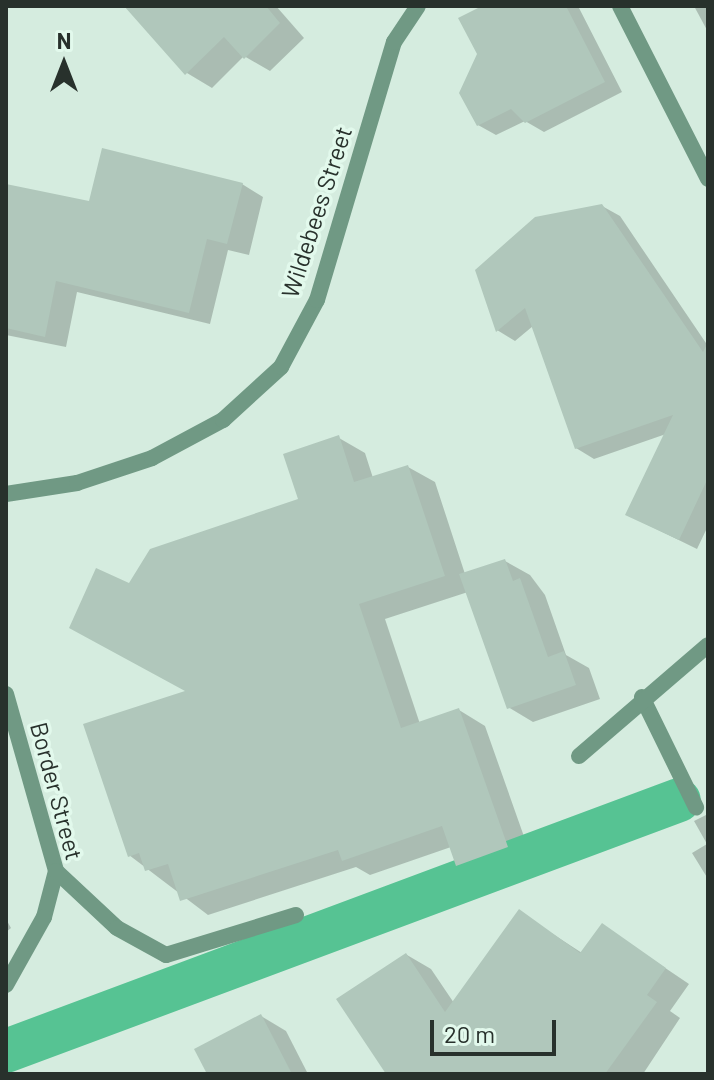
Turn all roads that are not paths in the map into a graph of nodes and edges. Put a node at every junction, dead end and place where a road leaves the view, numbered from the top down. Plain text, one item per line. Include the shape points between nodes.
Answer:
1 (418, 6) edge
2 (620, 6) edge
3 (708, 179) edge
4 (6, 494) edge
5 (708, 645) edge
6 (6, 694) edge
7 (642, 697) junction
8 (579, 756) dead end
9 (696, 807) dead end
10 (56, 871) junction
11 (296, 915) dead end
12 (6, 985) edge

1 - 4 street, Wildebees Street via 394,42 317,300 281,367 223,420 152,458 77,483
2 - 3 street
5 - 7 street
6 - 10 street, Border Street
7 - 8 street
7 - 9 street
10 - 11 street via 117,928 166,955
10 - 12 street, Border Street via 44,917

